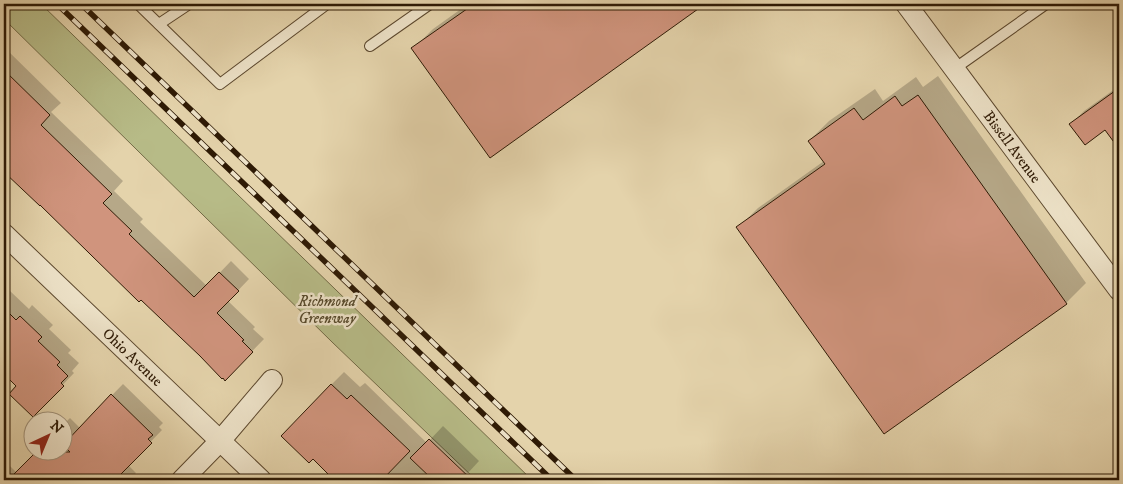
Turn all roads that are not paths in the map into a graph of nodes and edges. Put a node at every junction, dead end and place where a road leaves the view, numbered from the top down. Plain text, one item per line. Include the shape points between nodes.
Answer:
1 (138, 4) edge
2 (189, 4) edge
3 (327, 4) edge
4 (430, 4) edge
5 (906, 4) edge
6 (1046, 4) edge
7 (159, 24) junction
8 (370, 46) dead end
9 (954, 69) junction
10 (4, 234) edge
11 (1119, 290) edge
12 (272, 380) dead end
13 (220, 441) junction
14 (182, 480) edge
15 (261, 480) edge

1 - 7 lane
2 - 7 lane
3 - 7 lane via 220,84
4 - 8 lane
5 - 9 street, Bissell Avenue
6 - 9 lane
9 - 11 street, Bissell Avenue
10 - 13 street, Ohio Avenue
12 - 13 street
13 - 14 street
13 - 15 street, Ohio Avenue

